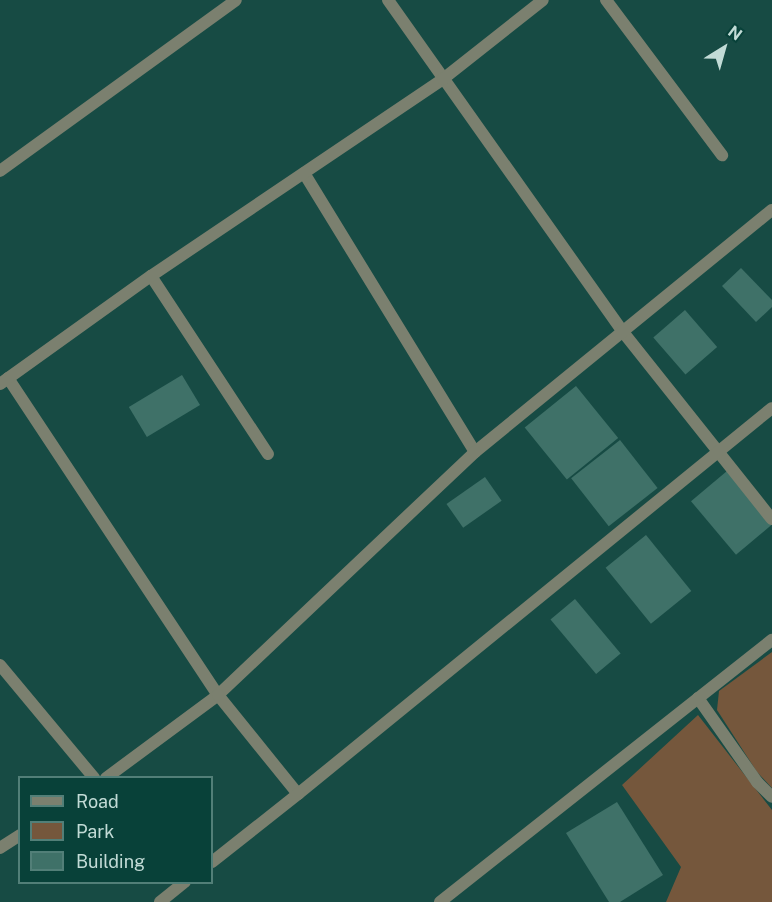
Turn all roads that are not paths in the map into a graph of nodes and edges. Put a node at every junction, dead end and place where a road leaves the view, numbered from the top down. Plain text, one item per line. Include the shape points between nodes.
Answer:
1 (236, 0) edge
2 (388, 0) edge
3 (543, 0) edge
4 (606, 0) edge
5 (443, 79) junction
6 (722, 155) dead end
7 (0, 171) edge
8 (304, 173) junction
9 (772, 210) edge
10 (151, 276) junction
11 (623, 332) junction
12 (4, 381) edge
13 (772, 408) edge
14 (719, 451) junction
15 (475, 452) junction
16 (268, 454) dead end
17 (772, 519) edge
18 (772, 640) edge
19 (0, 665) edge
20 (218, 695) junction
21 (699, 698) junction
22 (93, 776) edge
23 (107, 776) edge
24 (297, 794) junction
25 (772, 797) edge
26 (18, 836) edge
27 (0, 848) edge
28 (213, 861) edge
29 (182, 884) edge
30 (160, 902) edge
31 (440, 902) edge

1 - 7 street
2 - 5 street
3 - 5 street
4 - 6 street
5 - 8 street
5 - 11 street
8 - 10 street
8 - 15 street
9 - 11 street
10 - 12 street
10 - 16 street
11 - 14 street
11 - 15 street
12 - 20 street
13 - 14 street
14 - 17 street
14 - 24 street
15 - 20 street
18 - 21 street
19 - 22 street
20 - 23 street
20 - 24 street
21 - 25 street via 757,782
21 - 31 street
24 - 28 street
26 - 27 street
29 - 30 street

